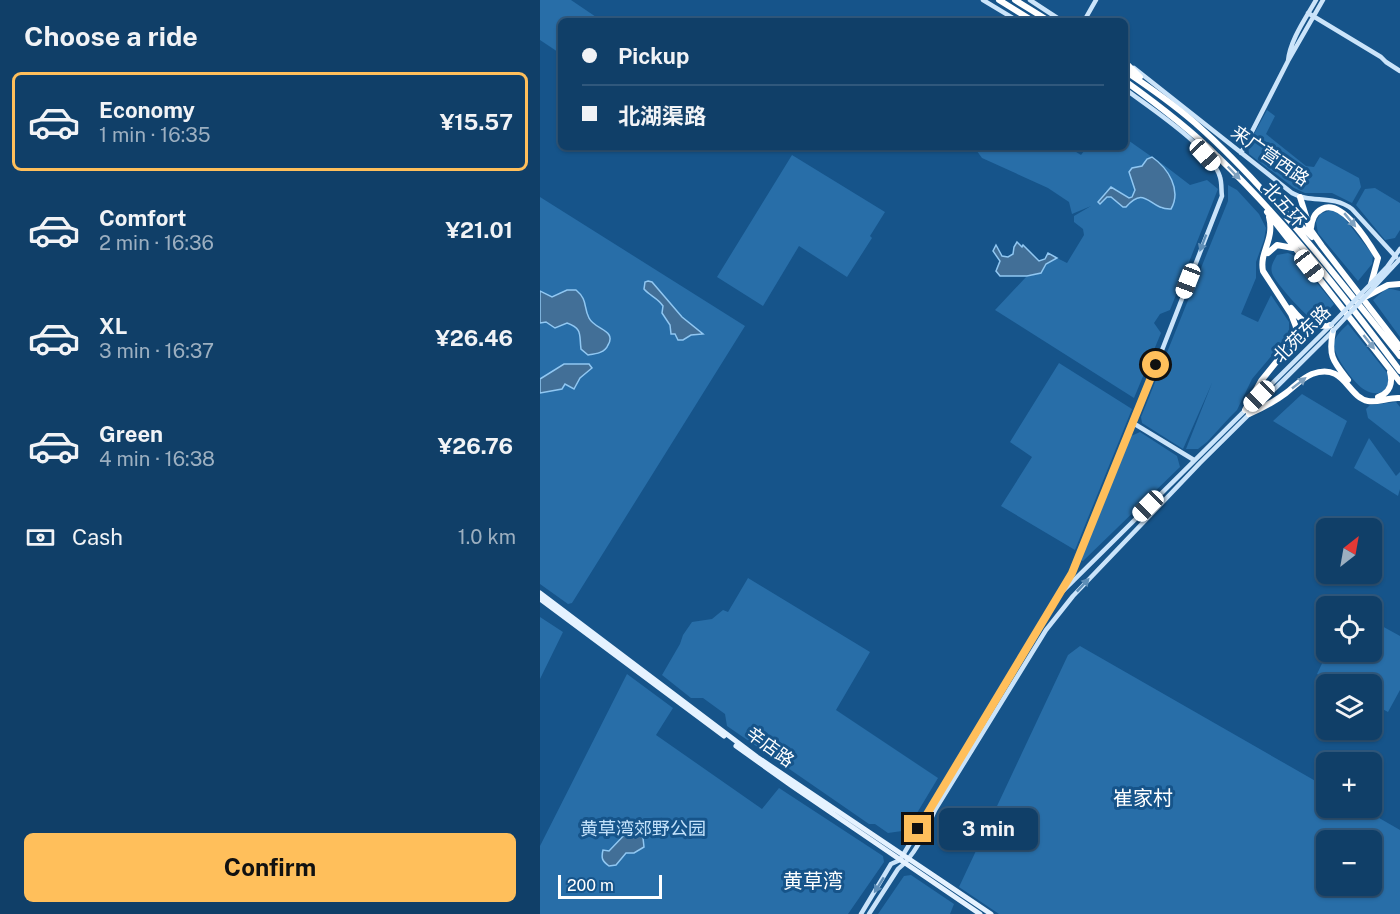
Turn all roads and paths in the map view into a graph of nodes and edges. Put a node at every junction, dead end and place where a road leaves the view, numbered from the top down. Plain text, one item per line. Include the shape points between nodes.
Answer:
1 (982, 0) edge
2 (999, 0) edge
3 (1015, 0) edge
4 (1030, 0) edge
5 (1096, 0) edge
6 (1316, 0) edge
7 (1323, 0) edge
8 (1311, 15) junction
9 (1013, 18) edge
10 (1028, 18) edge
11 (1044, 18) edge
12 (1057, 18) edge
13 (1086, 18) edge
14 (1128, 64) edge
15 (1128, 65) edge
16 (1400, 71) edge
17 (1128, 73) edge
18 (1128, 83) edge
19 (1151, 88) junction
20 (1128, 91) edge
21 (1240, 153) junction
22 (1254, 181) junction
23 (1300, 197) junction
24 (1261, 201) junction
25 (1268, 214) junction
26 (1310, 229) junction
27 (1322, 246) junction
28 (1296, 249) junction
29 (1400, 249) edge
30 (1400, 260) edge
31 (1371, 284) junction
32 (1400, 284) edge
33 (1365, 297) junction
34 (1332, 328) junction
35 (1399, 345) edge
36 (1400, 356) edge
37 (1389, 369) junction
38 (1400, 371) edge
39 (1400, 382) edge
40 (1400, 398) edge
41 (1247, 412) junction
42 (1133, 423) junction
43 (1194, 460) junction
44 (540, 593) edge
45 (1059, 595) junction
46 (540, 599) edge
47 (904, 859) junction
48 (861, 914) edge
49 (869, 914) edge
50 (980, 914) edge
51 (991, 914) edge

1 - 9 main road
2 - 10 highway
3 - 11 highway
4 - 12 main road
5 - 13 main road
6 - 8 main road
7 - 8 main road
8 - 16 main road
8 - 21 main road
14 - 21 main road, 来广营西路
15 - 19 highway
17 - 19 highway, 北五环
18 -> 24 highway, 北五环 via 1210,149
19 - 22 highway, 北五环 via 1193,121
20 -> 42 main road via 1174,126 1214,165 1221,178 1222,196
21 - 23 main road, 来广营西路
22 - 27 highway
22 - 36 highway, 北五环
23 - 26 highway
23 - 30 main road, 来广营西路 via 1344,203
24 - 25 highway
24 - 38 highway, 北五环
25 - 28 highway
25 - 41 highway via 1271,236 1263,271 1296,327 1294,340 1260,381
26 - 27 highway
26 -> 31 highway via 1314,216 1323,208 1337,207 1342,211 1378,258
27 - 35 highway
28 - 34 highway via 1277,245 1270,249 1264,264 1266,272 1307,325
28 -> 37 highway
29 - 31 main road, 北苑东路, bridge
30 - 33 main road, 北苑东路, bridge
31 - 34 main road, 北苑东路, bridge
32 - 33 highway via 1388,285
33 - 34 main road, 北苑东路, bridge
34 - 37 highway via 1332,360 1363,396 1384,395 1392,380
34 - 41 main road, 北苑东路
37 - 39 highway
41 -> 40 highway via 1267,406 1314,373 1341,377 1368,401
41 - 43 main road, 北苑东路
47 -> 41 main road, 北苑东路 via 927,829 1046,630 1073,596
42 - 43 main road
42 - 45 main road via 1072,573
43 - 45 main road, 北苑东路
44 - 47 main road, 辛店路 via 757,757
45 - 47 main road
46 - 47 main road, 辛店路 via 755,760
47 -> 48 main road via 891,864
47 - 49 main road
47 - 50 main road, 辛店路
47 - 51 main road, 辛店路

